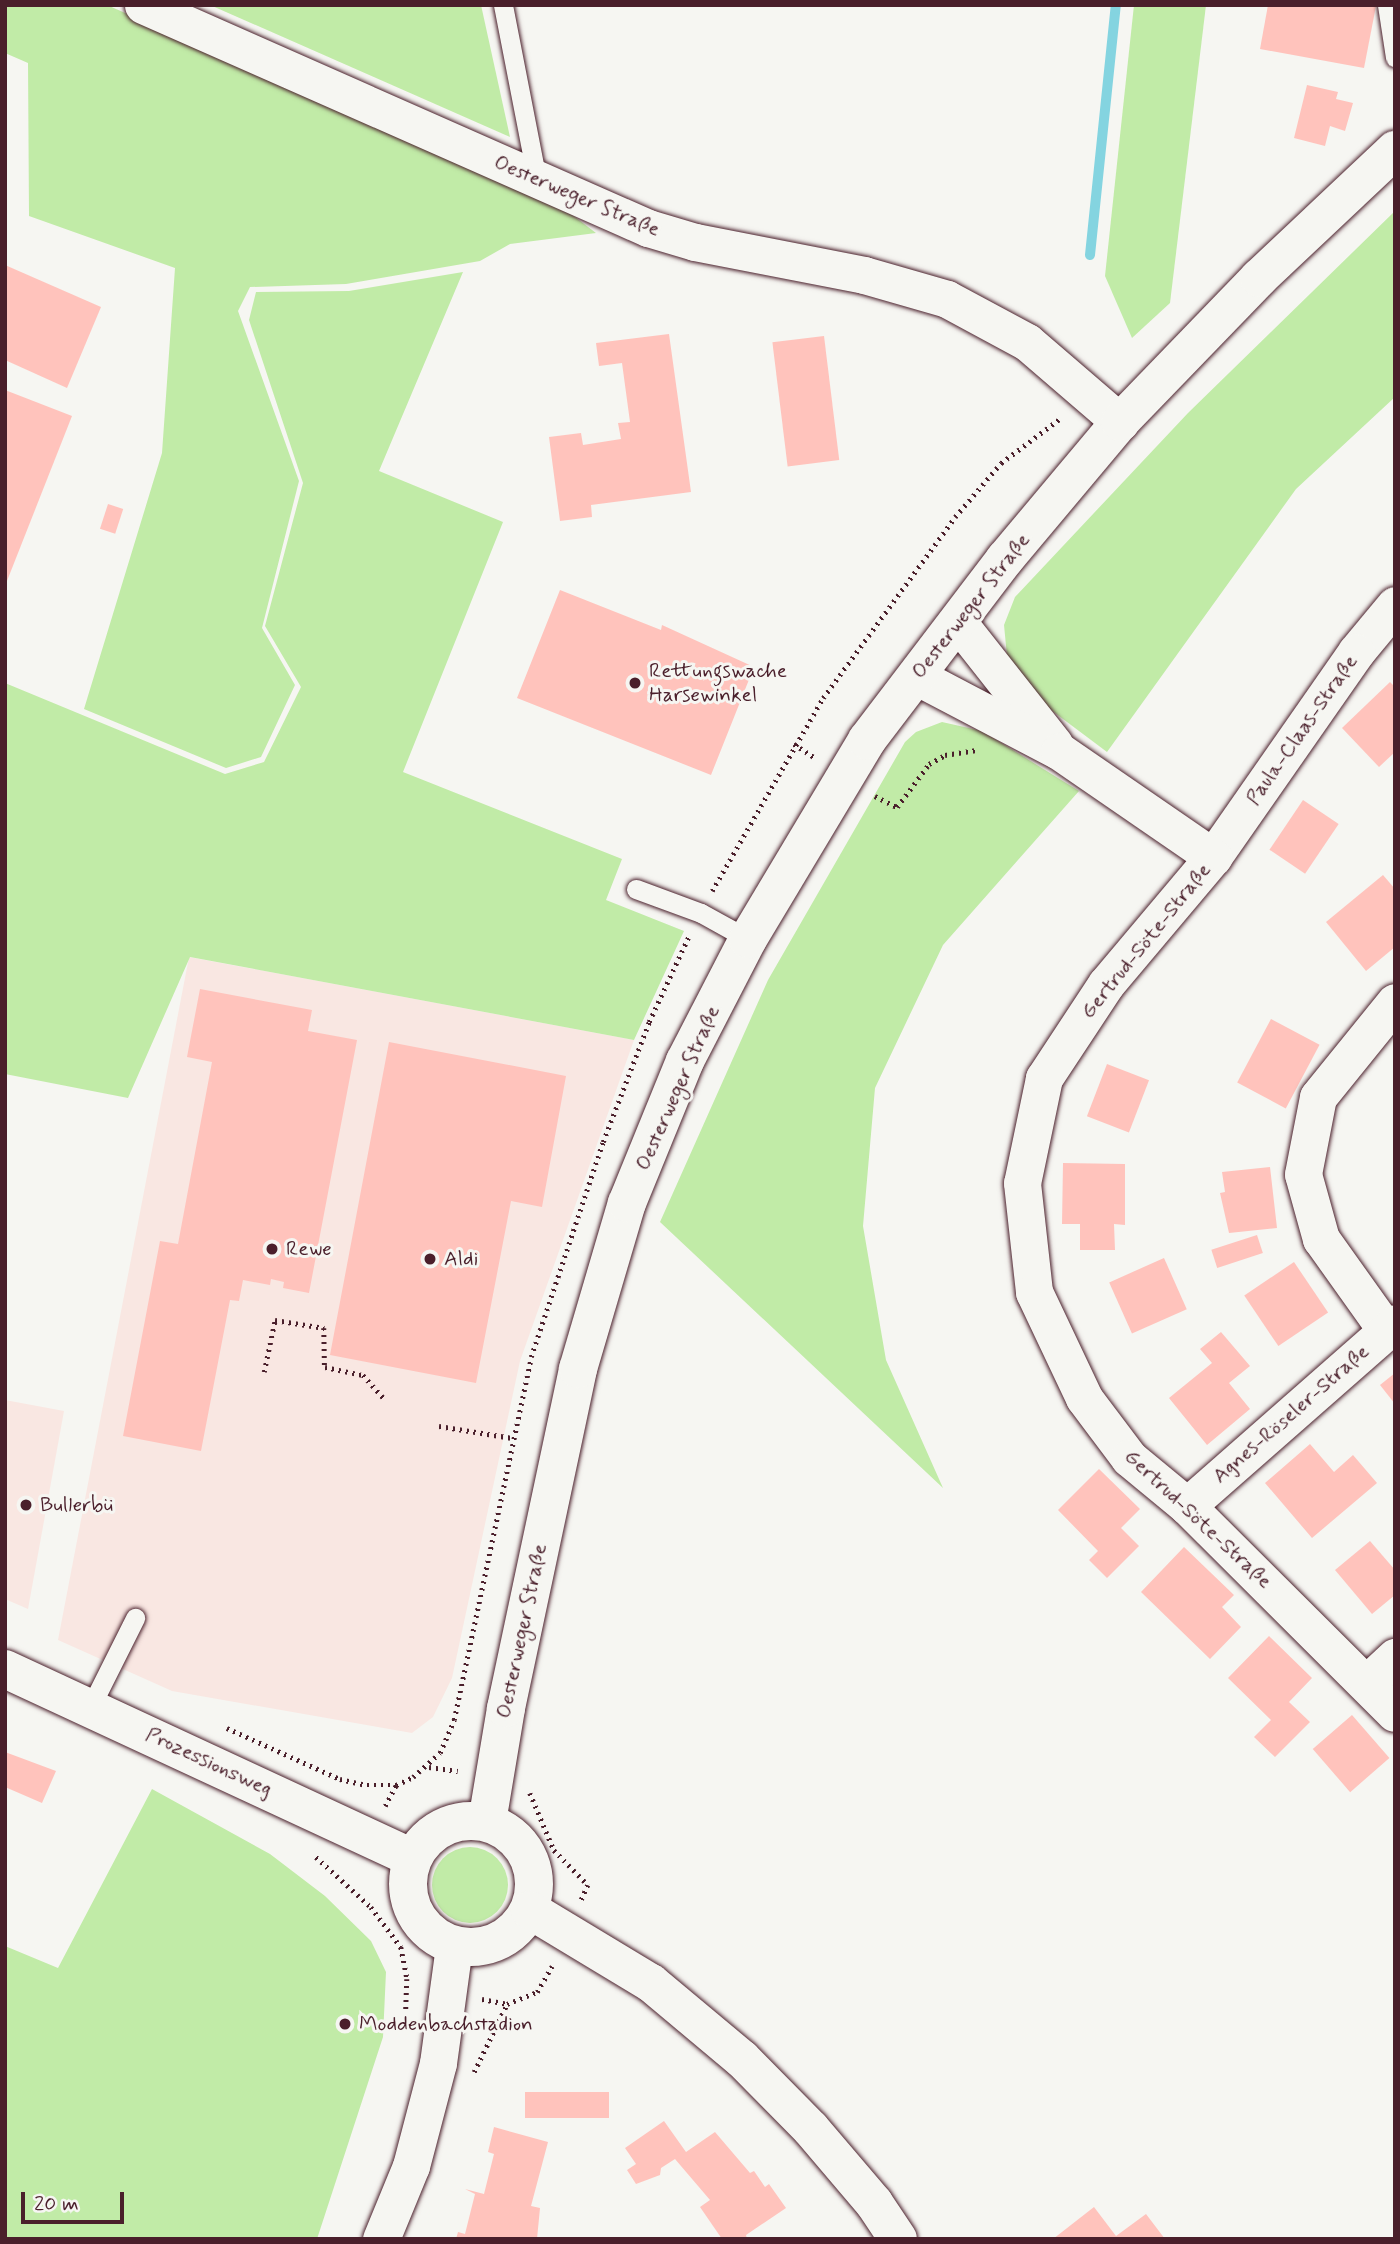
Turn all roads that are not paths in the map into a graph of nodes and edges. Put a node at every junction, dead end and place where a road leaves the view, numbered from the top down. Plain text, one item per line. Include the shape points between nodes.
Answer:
1 (142, 5) edge
2 (503, 5) edge
3 (1387, 5) edge
4 (1395, 57) edge
5 (1395, 150) edge
6 (537, 180) junction
7 (1120, 422) junction
8 (1395, 605) edge
9 (957, 621) junction
10 (916, 676) junction
11 (1059, 751) junction
12 (1213, 857) junction
13 (636, 889) dead end
14 (748, 939) junction
15 (1395, 1002) edge
16 (1390, 1327) edge
17 (1187, 1506) junction
18 (135, 1618) dead end
19 (1395, 1657) edge
20 (5, 1669) edge
21 (1368, 1682) junction
22 (90, 1708) junction
23 (1395, 1713) edge
24 (487, 1822) junction
25 (412, 1858) junction
26 (530, 1910) junction
27 (454, 1946) junction
28 (381, 2239) edge
29 (898, 2239) edge

1 - 6 street, Oesterweger Straße
2 - 6 lane
3 - 4 lane
5 - 7 street, Oesterweger Straße via 1259,278
6 - 7 street, Oesterweger Straße via 648,228 695,242 864,275 947,299 1027,342
7 - 9 street, Oesterweger Straße
8 - 12 street, Paula-Claas-Straße via 1356,652
9 - 10 street, Oesterweger Straße
9 - 11 street
10 - 11 street
10 - 14 street, Oesterweger Straße via 844,776
11 - 12 street
12 - 17 street, Gertrud-Söte-Straße via 1106,984 1044,1078 1022,1183 1034,1292 1084,1398 1129,1458
13 - 14 lane via 701,913
14 - 24 street, Oesterweger Straße via 685,1061 627,1203 578,1369 506,1708
15 - 16 street via 1318,1097 1303,1174 1321,1239
16 - 17 street, Agnes-Röseler-Straße
17 - 21 street, Gertrud-Söte-Straße
18 - 22 lane
19 - 21 street
20 - 22 street, Prozessionsweg
21 - 23 street, Gertrud-Söte-Straße
22 - 25 street, Prozessionsweg
24 - 25 street via 448,1826 430,1834
24 - 26 street via 511,1834 528,1856 535,1883
25 - 27 street via 408,1894 423,1927
26 - 27 street via 511,1934 484,1947
26 - 29 street via 651,1983 742,2059 811,2129 874,2203
27 - 28 street via 438,2063 411,2166

